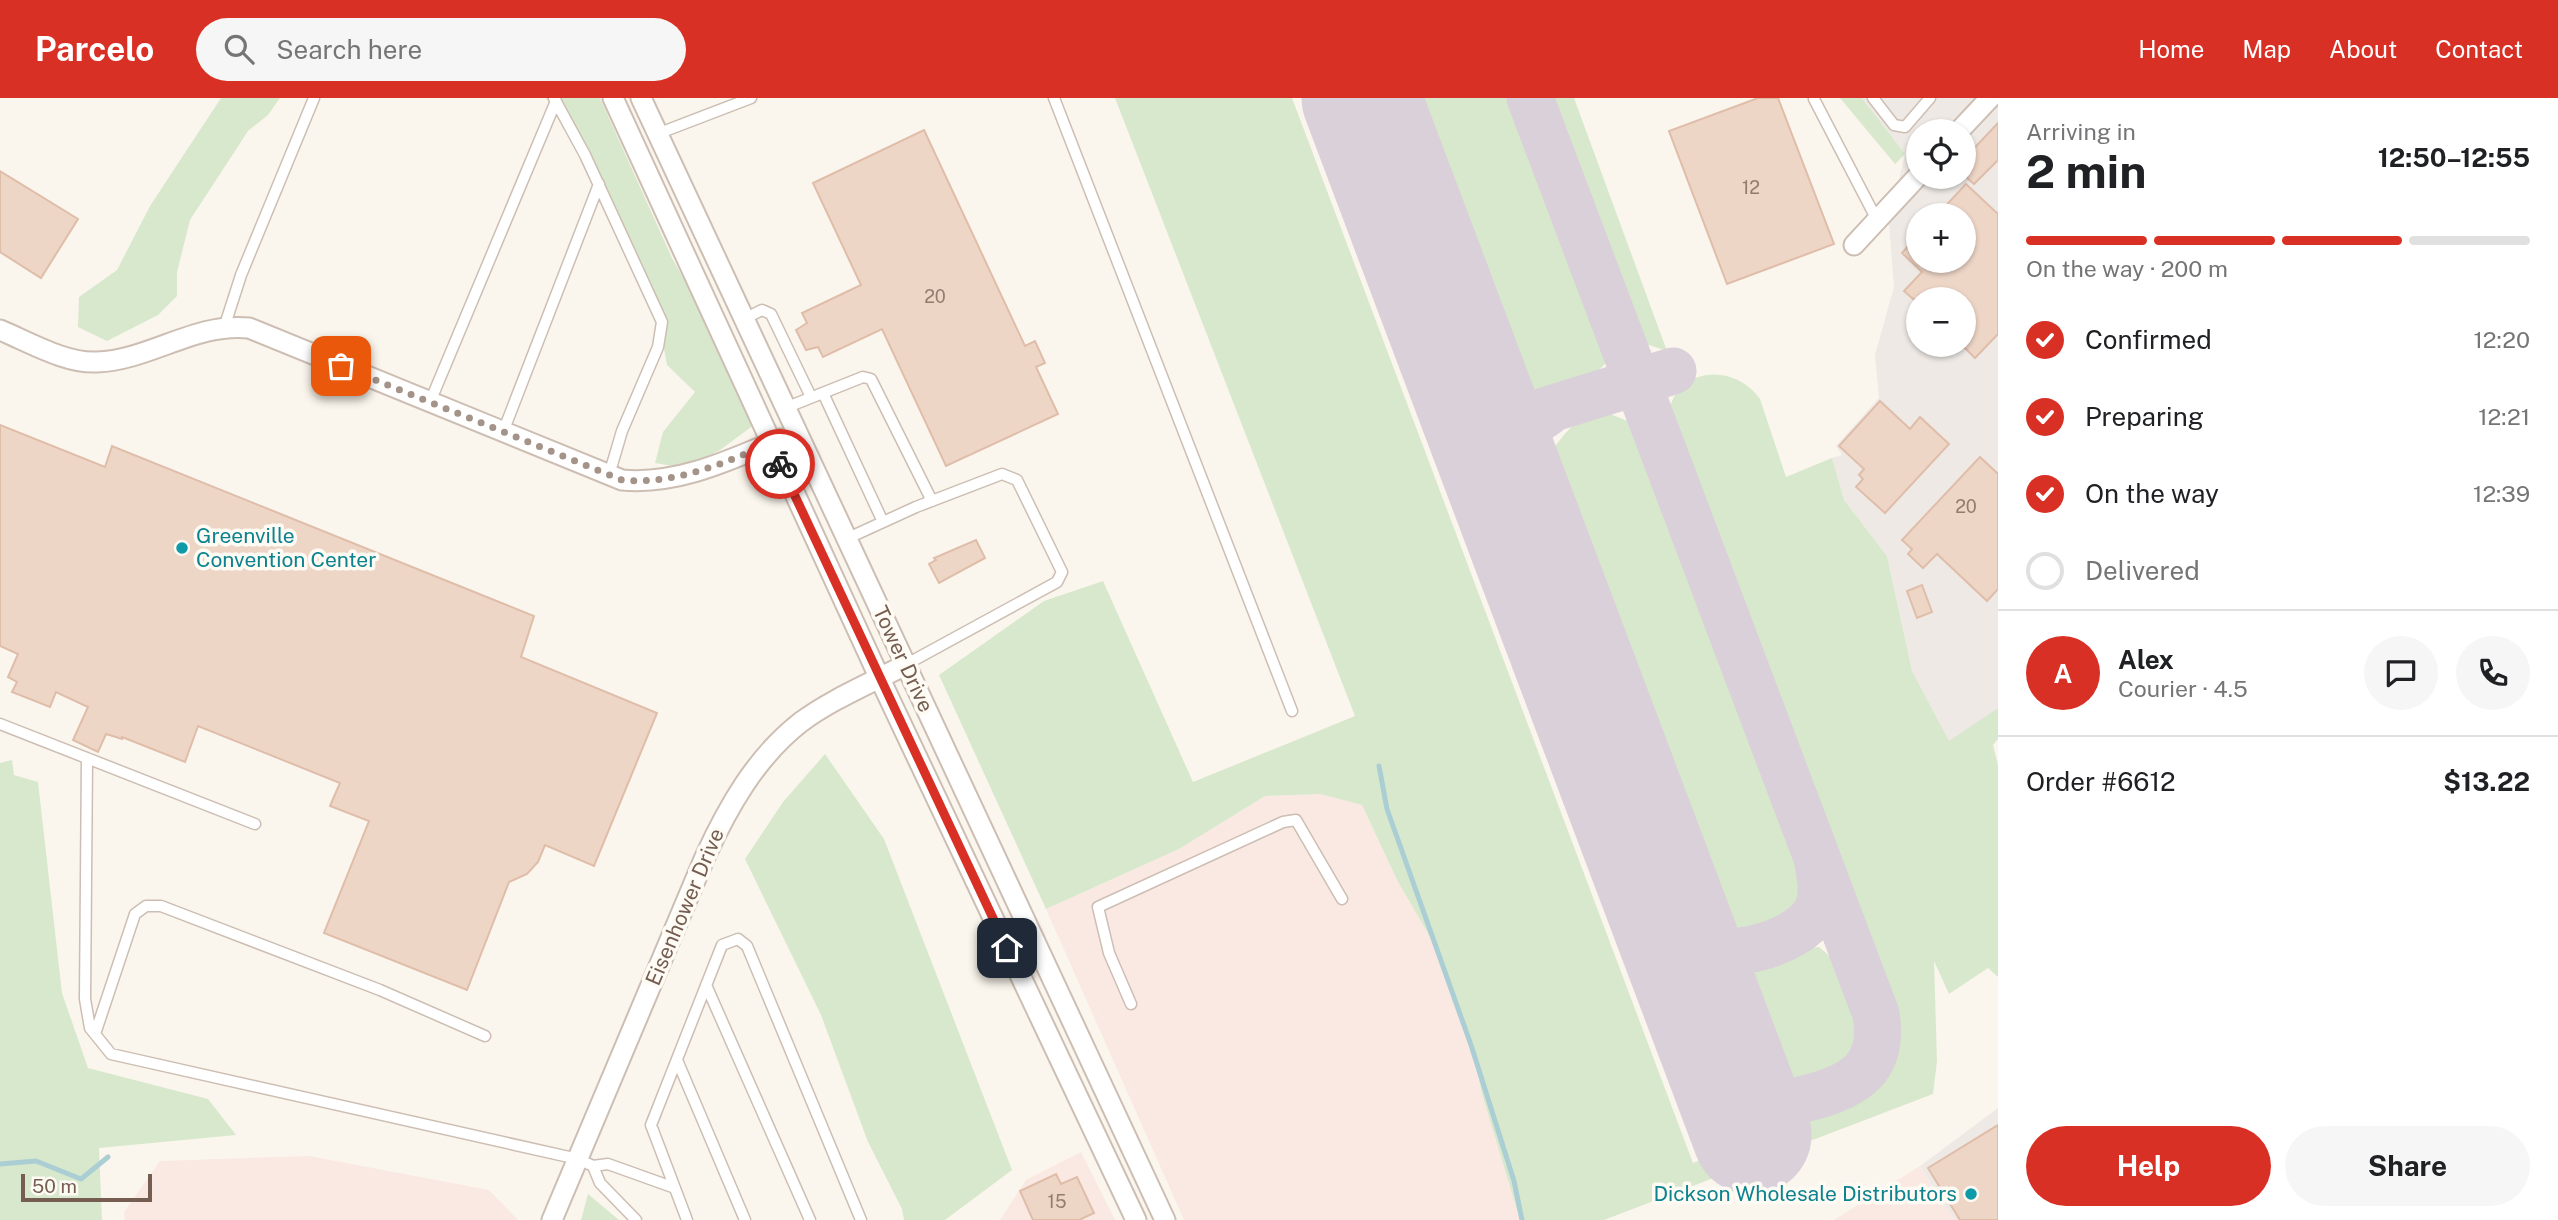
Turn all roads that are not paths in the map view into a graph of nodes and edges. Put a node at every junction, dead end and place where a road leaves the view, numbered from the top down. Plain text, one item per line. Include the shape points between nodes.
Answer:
1 (314, 98) edge
2 (613, 98) edge
3 (641, 98) edge
4 (751, 98) edge
5 (1054, 98) edge
6 (1873, 98) edge
7 (1930, 98) edge
8 (1990, 98) edge
9 (1814, 99) edge
10 (555, 100) edge
11 (1970, 119) edge
12 (657, 134) junction
13 (599, 184) junction
14 (1906, 189) edge
15 (1877, 220) junction
16 (1854, 245) dead end
17 (744, 319) junction
18 (225, 328) junction
19 (0, 330) edge
20 (823, 393) junction
21 (811, 397) junction
22 (430, 402) junction
23 (785, 408) junction
24 (503, 432) junction
25 (796, 432) junction
26 (770, 443) junction
27 (609, 475) junction
28 (932, 501) junction
29 (883, 522) junction
30 (846, 539) junction
31 (905, 665) junction
32 (880, 678) junction
33 (1292, 711) dead end
34 (0, 724) edge
35 (86, 758) junction
36 (255, 824) dead end
37 (1342, 899) dead end
38 (706, 985) junction
39 (1131, 1004) dead end
40 (95, 1034) junction
41 (485, 1036) dead end
42 (677, 1060) junction
43 (585, 1163) junction
44 (675, 1188) junction
45 (552, 1220) edge
46 (636, 1220) edge
47 (687, 1220) edge
48 (745, 1220) edge
49 (810, 1220) edge
50 (861, 1220) edge
51 (1136, 1220) edge
52 (1165, 1220) edge

1 - 18 lane
2 - 26 street, Tower Drive
3 - 12 street, Tower Drive
4 - 12 lane
5 - 33 lane
6 - 7 lane via 1894,125 1905,127
8 - 11 street
9 - 15 lane
10 - 13 lane
10 - 22 lane
12 - 17 street, Tower Drive
13 - 24 lane
13 - 27 lane via 662,322 658,347 622,431
14 - 15 street
15 - 16 street
17 - 21 lane via 762,310 771,314
17 - 23 street, Tower Drive
18 - 19 street via 95,363
18 - 22 street via 249,328
20 - 21 lane
20 - 28 lane via 863,377 871,379
20 - 29 lane
21 - 23 lane
22 - 24 street
23 - 25 street, Tower Drive
24 - 27 street
25 - 26 street
25 - 30 street, Tower Drive
26 - 27 street via 676,478 647,482
26 - 32 street, Tower Drive
28 - 29 lane
28 - 31 lane via 1003,474 1017,480 1062,572 1056,582
29 - 30 lane
30 - 31 street, Tower Drive
31 - 32 street, Eisenhower Drive
31 - 52 street, Tower Drive
32 - 43 street, Eisenhower Drive via 802,722 742,786 724,815
32 - 51 street, Tower Drive
34 - 35 lane
35 - 36 lane
35 - 40 lane via 85,999
37 - 39 lane via 1296,820 1283,821 1098,907 1109,953
38 - 42 lane
38 - 49 lane
38 - 50 lane via 722,945 738,939 747,946
40 - 41 lane via 135,914 146,906 162,906
40 - 43 lane via 111,1054
42 - 44 lane via 651,1125
42 - 48 lane
43 - 44 lane via 608,1164
43 - 45 street, Eisenhower Drive
43 - 46 lane
44 - 47 lane

